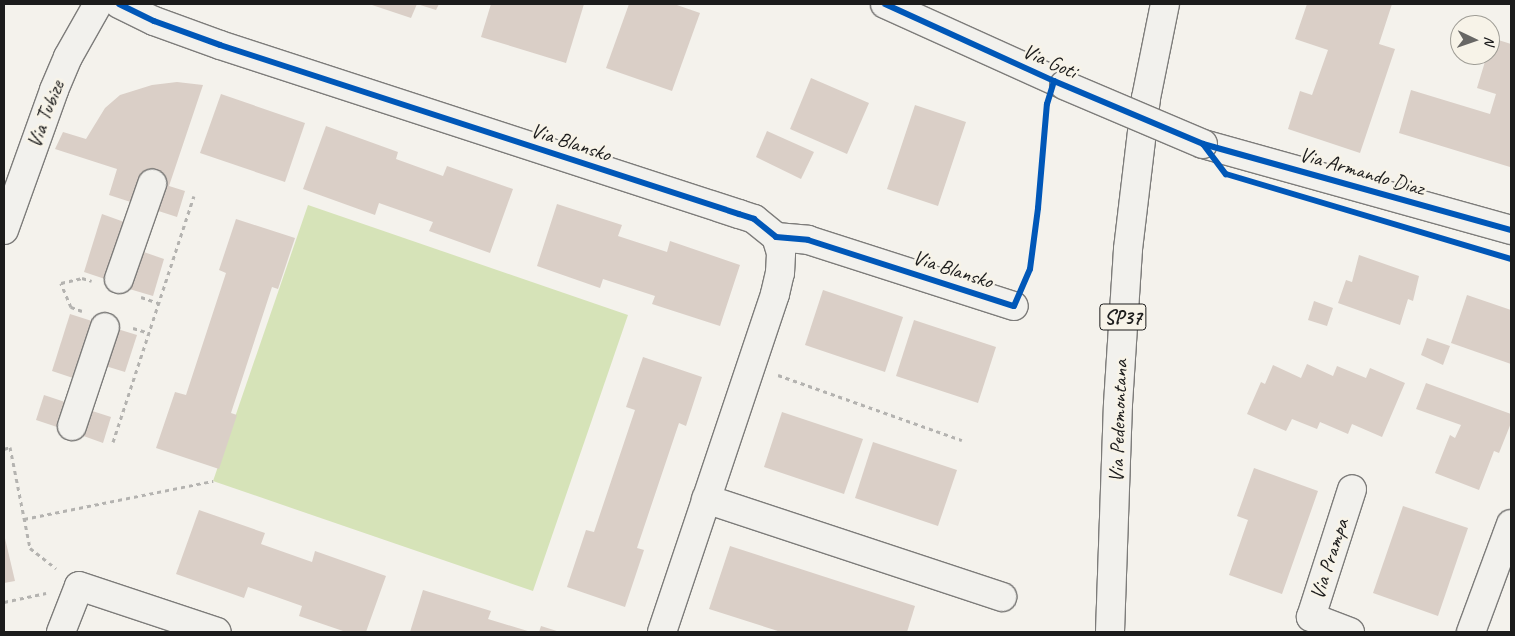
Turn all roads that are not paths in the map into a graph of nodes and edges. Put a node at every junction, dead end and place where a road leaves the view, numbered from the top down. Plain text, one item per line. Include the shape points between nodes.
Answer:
1 (98, 4) edge
2 (119, 4) edge
3 (885, 4) edge
4 (1165, 4) edge
5 (1203, 144) joint
6 (152, 184) dead end
7 (4, 230) edge
8 (1511, 230) edge
9 (776, 237) junction
10 (119, 279) dead end
11 (1014, 306) dead end
12 (105, 327) dead end
13 (72, 426) dead end
14 (1352, 489) dead end
15 (706, 499) junction
16 (1511, 524) edge
17 (1002, 597) dead end
18 (61, 632) edge
19 (218, 632) edge
20 (662, 632) edge
21 (1110, 632) edge
22 (1350, 632) edge
23 (1471, 632) edge

1 - 7 street, Via Tubize via 68,56
2 - 9 street, Via Blansko via 154,21 220,45 747,216 767,227
3 - 5 street, Via Goti, bridge
4 - 21 street, Via Pedemontana / SP37 via 1146,98 1128,249 1118,404
5 - 8 street, Via Armando Diaz
6 - 10 street
9 - 11 street, Via Blansko via 808,240
9 - 15 street via 781,253 780,273
12 - 13 street
14 - 22 street, Via Prampa via 1311,617
15 - 17 street
15 - 20 street
16 - 23 street
18 - 19 street via 79,586

